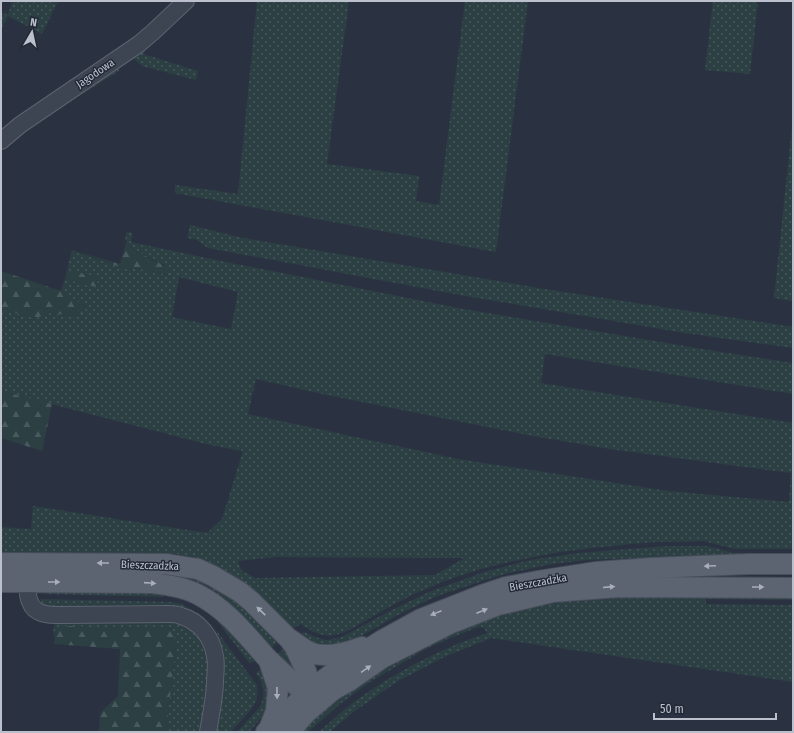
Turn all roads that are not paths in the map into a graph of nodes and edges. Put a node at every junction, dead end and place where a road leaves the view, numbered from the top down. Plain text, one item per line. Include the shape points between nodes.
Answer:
1 (186, 1) edge
2 (1, 141) edge
3 (1, 563) edge
4 (793, 564) edge
5 (1, 582) edge
6 (27, 582) junction
7 (793, 588) edge
8 (289, 639) junction
9 (381, 641) junction
10 (268, 658) junction
11 (309, 690) junction
12 (333, 690) junction
13 (306, 713) junction
14 (268, 730) edge
15 (208, 732) edge
16 (289, 732) edge

1 - 2 street, Jagodowa via 139,44 20,125
8 -> 3 main road, Bieszczadzka via 240,592 198,569 166,564
4 -> 9 main road, Bieszczadzka via 651,568 596,572 538,581 482,595 421,619
5 - 6 main road, Bieszczadzka
6 -> 10 main road, Bieszczadzka via 152,583 183,589 195,593 217,607
6 - 15 street via 30,602 36,611 42,613 169,614 180,615 199,626 211,640 216,656 213,704
12 -> 7 main road, Bieszczadzka via 382,658 449,624 498,605 553,592 618,587
8 - 9 main road via 309,652 330,655 349,652
8 - 11 main road, Bieszczadzka via 306,671
9 - 11 main road, Bieszczadzka
10 - 11 main road, Bieszczadzka via 297,686
10 -> 14 main road via 278,688 276,711
11 - 12 main road, Bieszczadzka
11 - 13 main road, Bieszczadzka
11 - 14 main road
12 - 13 main road, Bieszczadzka
13 - 16 main road

